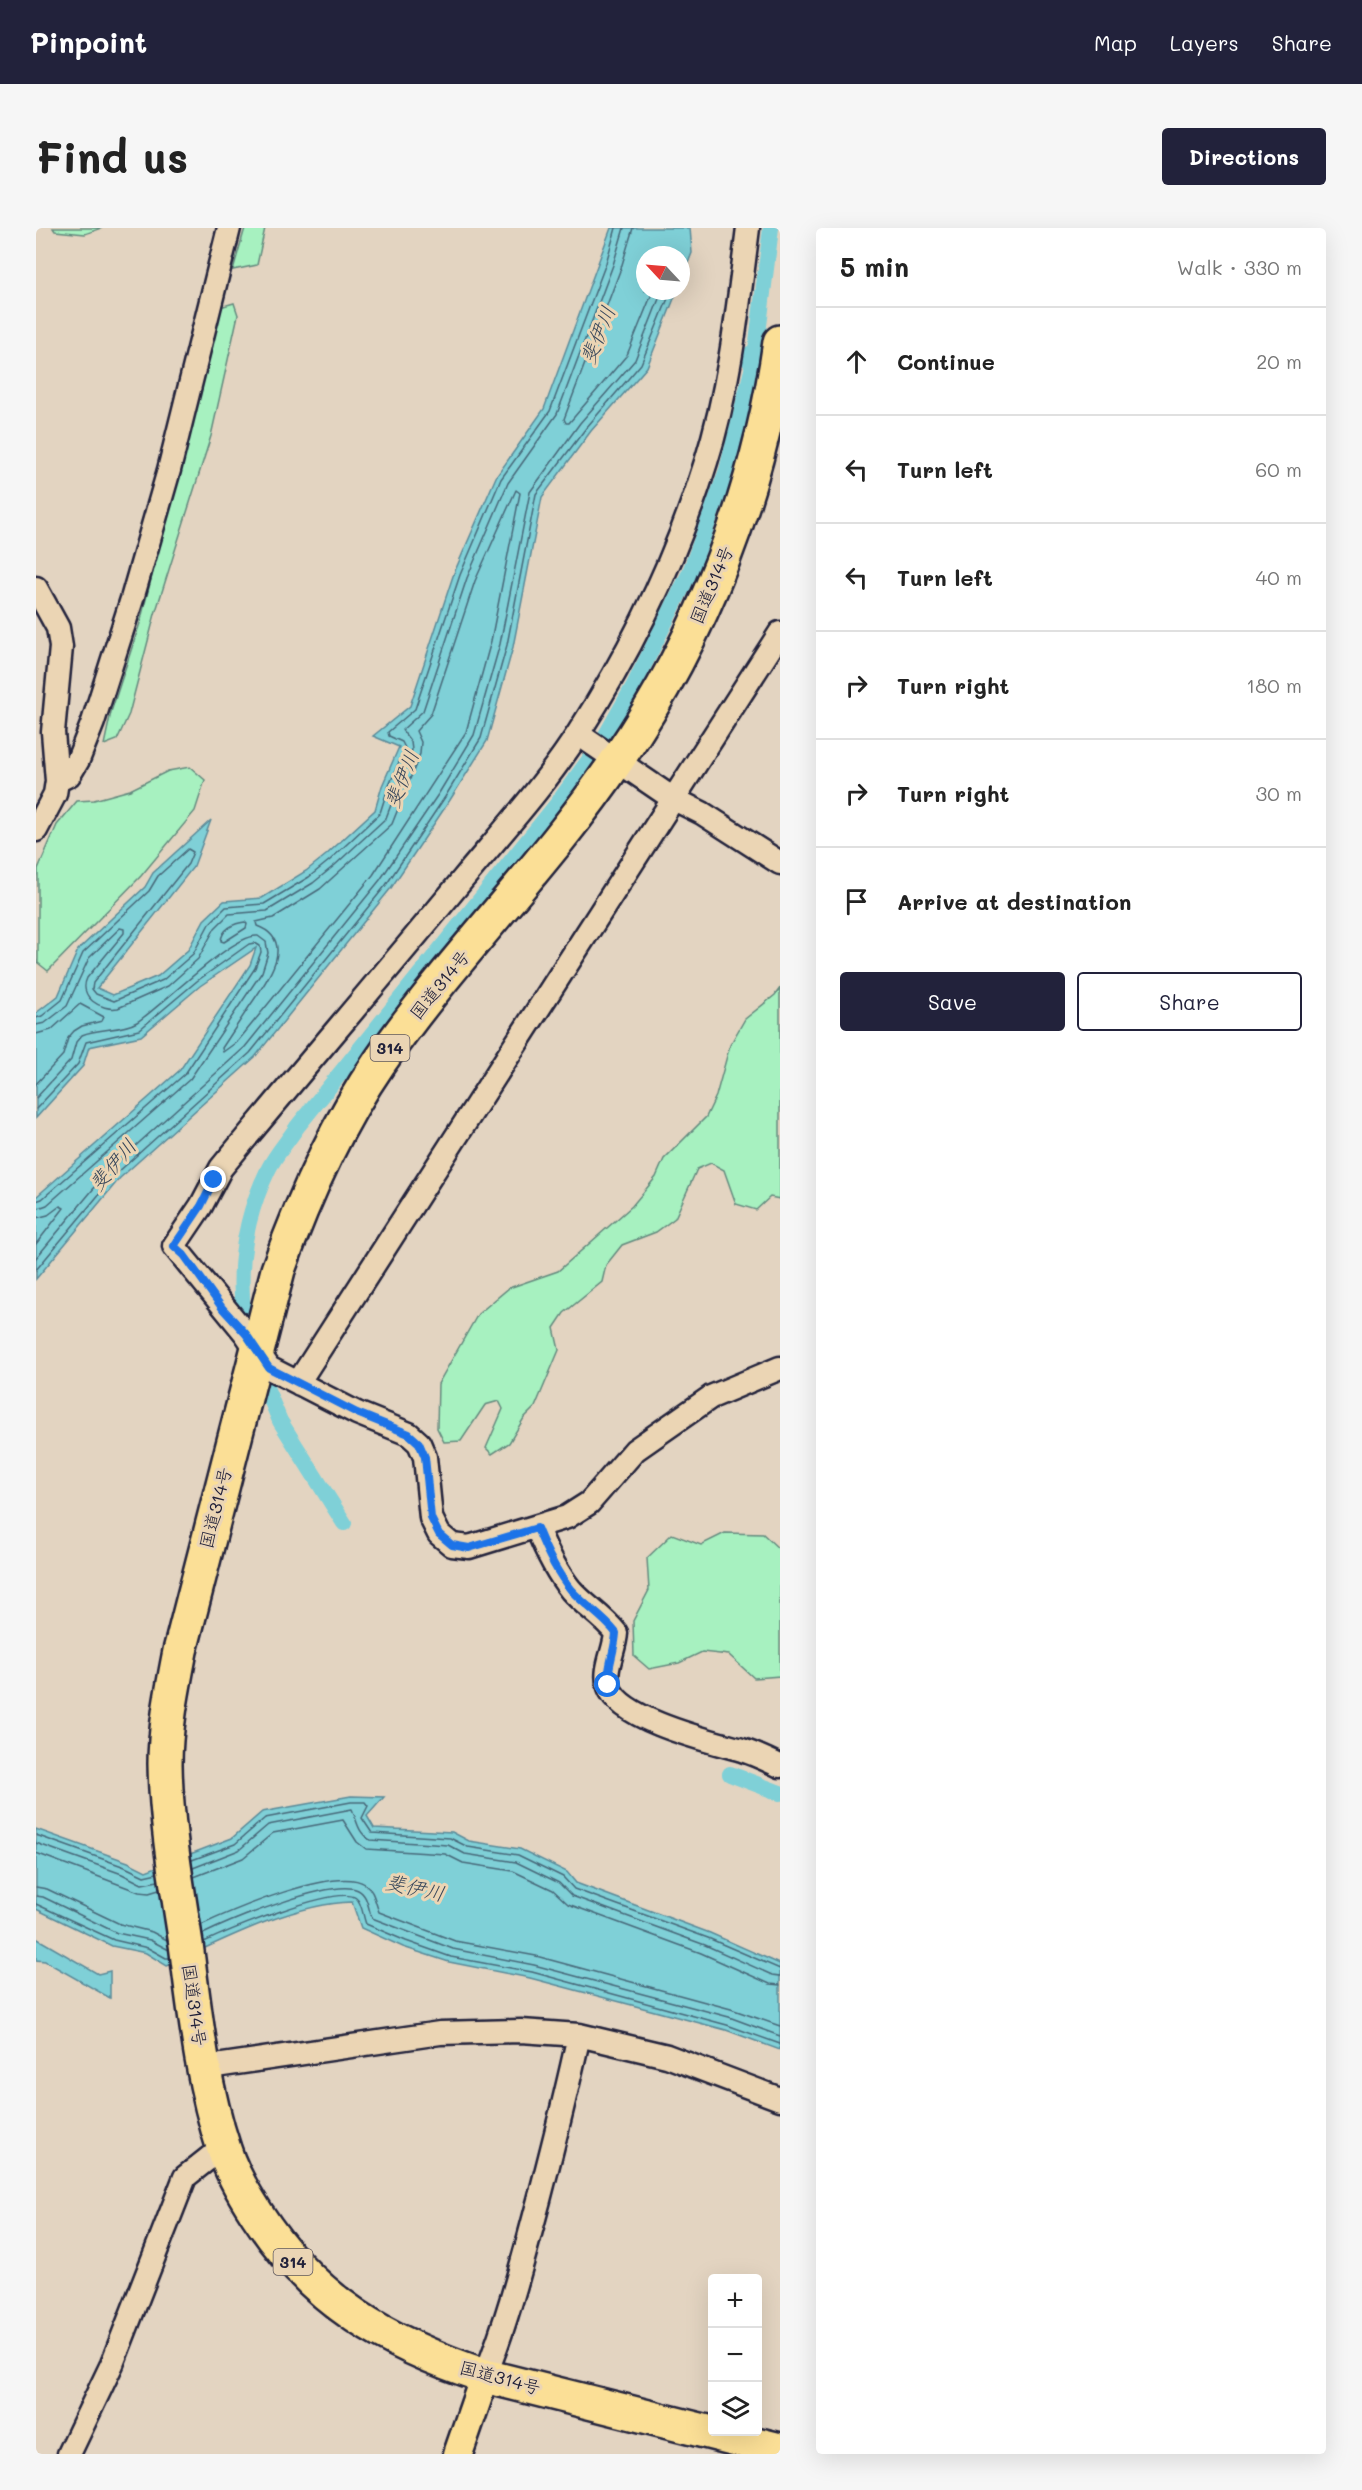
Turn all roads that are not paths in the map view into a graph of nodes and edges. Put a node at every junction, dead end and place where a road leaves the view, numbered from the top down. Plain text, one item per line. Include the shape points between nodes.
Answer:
1 (230, 228) edge
2 (748, 228) edge
3 (780, 342) edge
4 (36, 588) edge
5 (780, 633) edge
6 (578, 734) junction
7 (618, 760) junction
8 (57, 782) junction
9 (672, 798) junction
10 (36, 830) edge
11 (780, 863) edge
12 (256, 1353) junction
13 (780, 1368) edge
14 (300, 1384) junction
15 (537, 1528) junction
16 (780, 1766) edge
17 (579, 2035) junction
18 (202, 2063) junction
19 (780, 2099) edge
20 (224, 2151) junction
21 (485, 2376) junction
22 (780, 2450) edge
23 (69, 2454) edge
24 (458, 2454) edge

1 - 8 street via 132,599 78,760 69,776
2 - 6 street via 724,397 706,463 668,566
3 - 7 highway, 国道314号 / 314 via 764,432 727,554 674,672
4 - 8 street via 58,628 61,647 53,732
5 - 9 street
6 - 7 street
6 - 12 street via 466,875 221,1168 174,1246 246,1334
7 - 9 street
7 - 12 highway, 国道314号 / 314 via 414,1016 343,1122 300,1210 278,1270
8 - 10 street
9 - 11 street
9 - 14 street
12 - 14 street via 269,1368
12 - 18 highway, 国道314号 / 314 via 183,1640 170,1704 165,1763 169,1826
13 - 15 street via 711,1397 635,1450 589,1503 567,1517
14 - 15 street via 409,1434 419,1443 425,1457 431,1518 439,1534 452,1545 469,1548
15 - 16 street via 572,1591 616,1633 607,1671 614,1698 666,1728
17 - 18 street via 521,2031 440,2033
17 - 19 street via 667,2056
17 - 21 street via 522,2267
18 - 20 highway, 国道314号 / 314
20 - 21 highway, 国道314号 / 314 via 243,2193 275,2242 317,2287 360,2321 399,2343
20 - 23 street via 185,2177 112,2364
21 - 22 highway, 国道314号 / 314
21 - 24 main road

